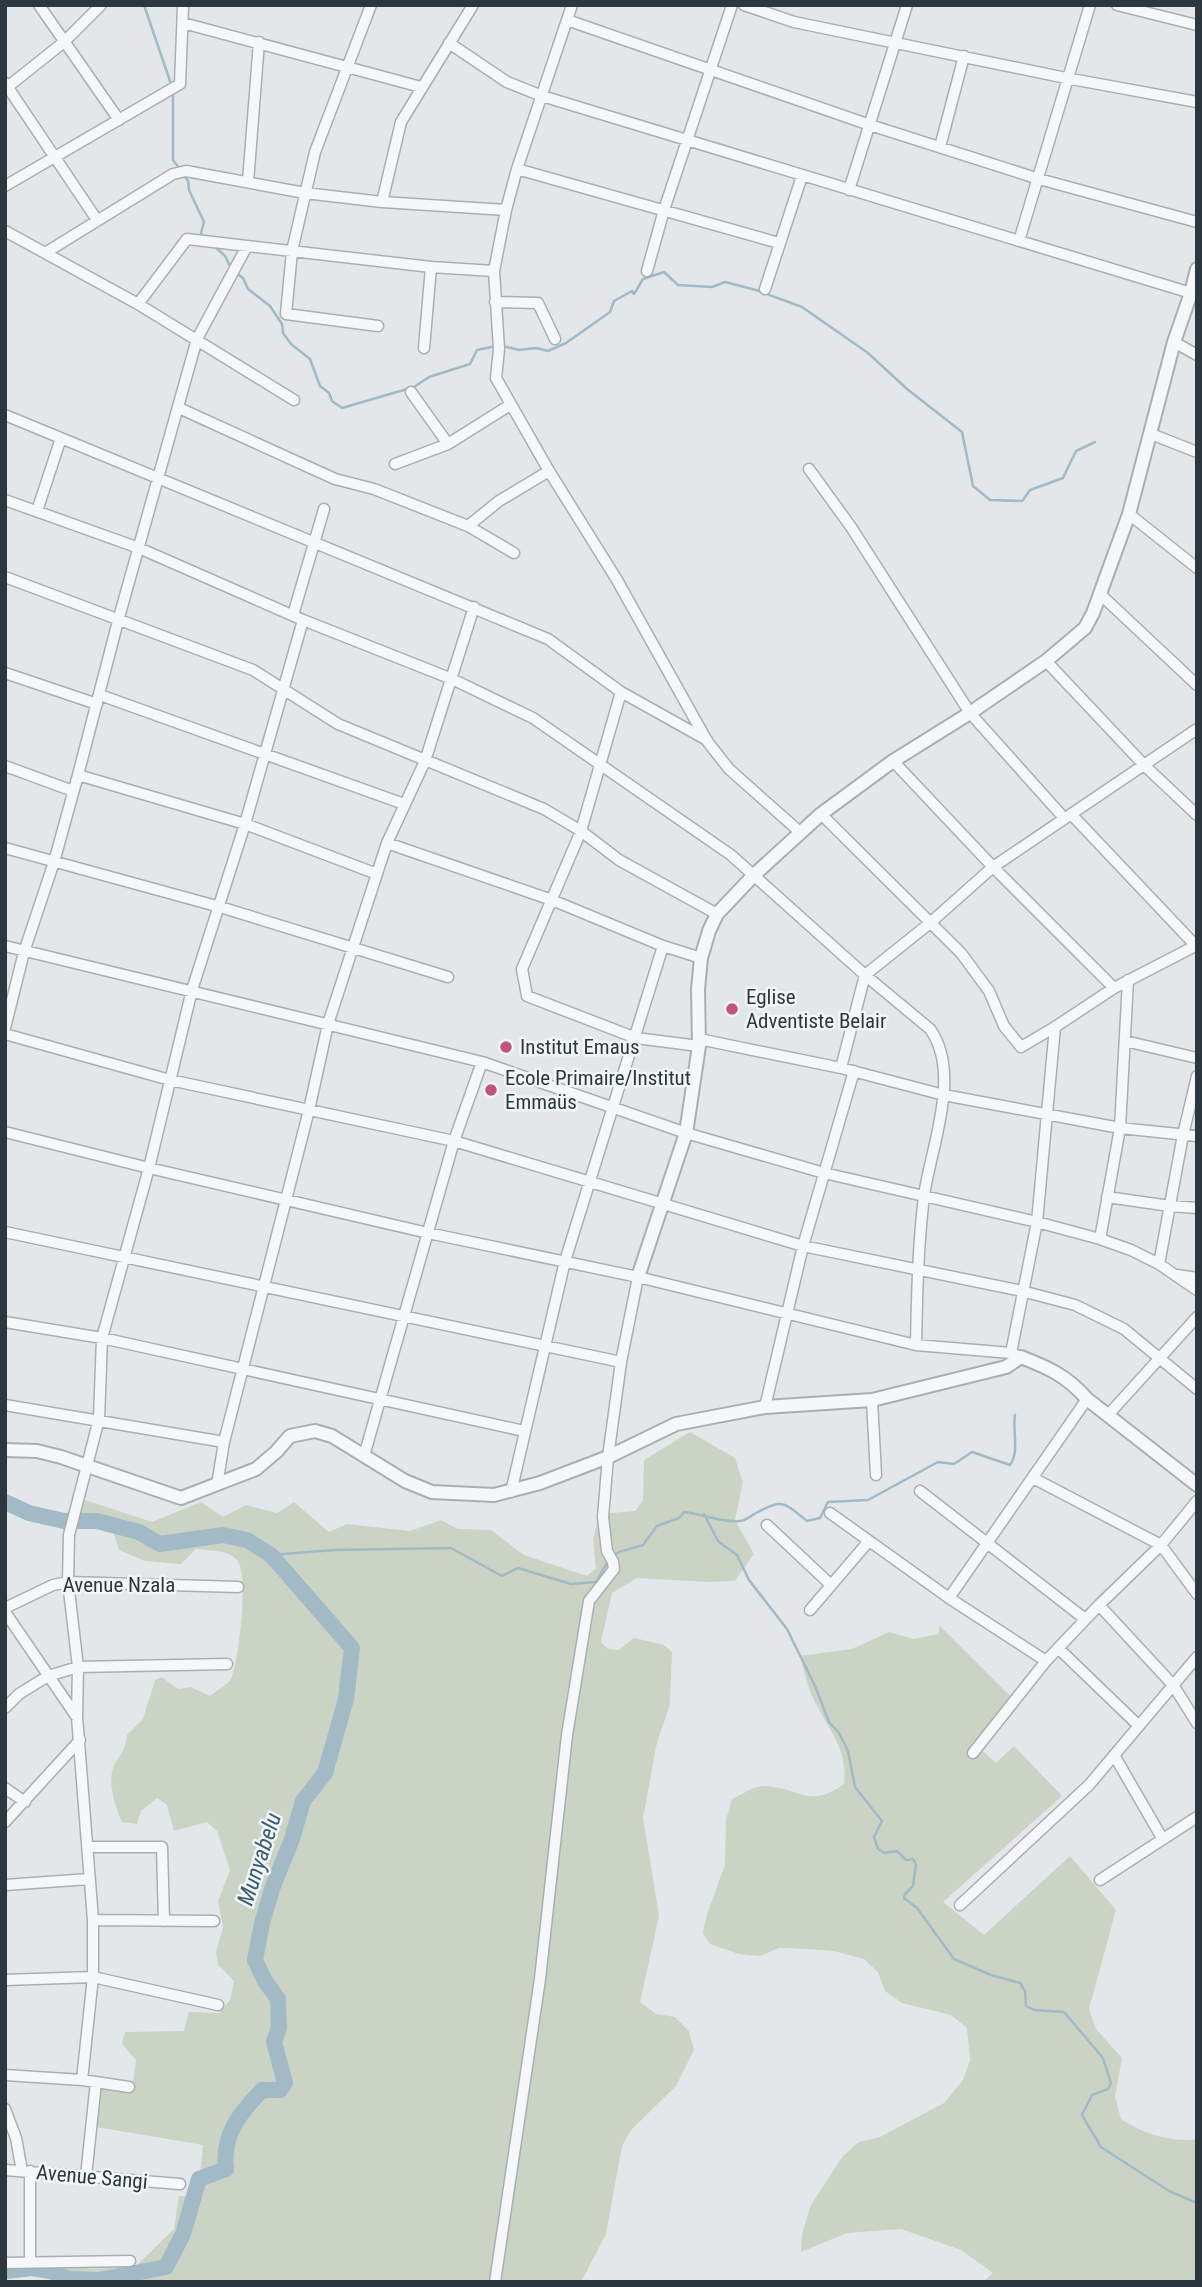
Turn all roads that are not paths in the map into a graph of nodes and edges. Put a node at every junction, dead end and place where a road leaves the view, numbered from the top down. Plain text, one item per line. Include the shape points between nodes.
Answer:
1 (39, 5) edge
2 (101, 5) edge
3 (371, 5) edge
4 (472, 5) edge
5 (572, 5) edge
6 (732, 5) edge
7 (744, 5) edge
8 (907, 5) edge
9 (1090, 5) edge
10 (1116, 5) edge
11 (183, 7) edge
12 (567, 20) junction
13 (183, 23) junction
14 (1197, 25) edge
15 (64, 42) junction
16 (259, 42) junction
17 (896, 42) junction
18 (449, 43) junction
19 (964, 56) junction
20 (348, 67) junction
21 (711, 70) junction
22 (1066, 78) junction
23 (6, 86) edge
24 (421, 87) junction
25 (542, 96) junction
26 (1197, 102) edge
27 (119, 120) junction
28 (870, 125) junction
29 (688, 139) junction
30 (940, 146) junction
31 (55, 158) junction
32 (517, 169) junction
33 (802, 176) junction
34 (1039, 178) junction
35 (248, 183) junction
36 (5, 186) edge
37 (849, 190) junction
38 (305, 192) junction
39 (382, 202) junction
40 (506, 210) junction
41 (664, 210) junction
42 (97, 219) junction
43 (1197, 222) edge
44 (6, 235) edge
45 (1020, 241) junction
46 (779, 243) junction
47 (247, 246) junction
48 (292, 251) junction
49 (45, 253) junction
50 (431, 267) junction
51 (1197, 269) edge
52 (494, 271) junction
53 (647, 271) dead end
54 (765, 289) dead end
55 (1191, 293) junction
56 (495, 302) junction
57 (138, 304) junction
58 (378, 326) dead end
59 (197, 339) junction
60 (555, 339) dead end
61 (1174, 342) junction
62 (424, 348) dead end
63 (1197, 355) edge
64 (411, 392) dead end
65 (294, 400) dead end
66 (510, 405) junction
67 (178, 408) junction
68 (5, 415) edge
69 (1151, 434) junction
70 (61, 438) junction
71 (448, 444) junction
72 (1197, 452) edge
73 (395, 464) dead end
74 (809, 469) dead end
75 (549, 471) junction
76 (158, 480) junction
77 (5, 500) edge
78 (324, 509) dead end
79 (37, 511) junction
80 (1129, 514) junction
81 (468, 526) junction
82 (314, 543) junction
83 (139, 548) junction
84 (514, 553) dead end
85 (1197, 568) edge
86 (5, 577) edge
87 (1100, 594) junction
88 (474, 607) junction
89 (293, 615) junction
90 (303, 620) junction
91 (118, 621) junction
92 (1046, 661) junction
93 (5, 673) edge
94 (452, 679) junction
95 (1197, 685) edge
96 (284, 689) junction
97 (621, 692) junction
98 (99, 700) junction
99 (971, 713) junction
100 (1197, 729) edge
101 (707, 741) junction
102 (265, 755) junction
103 (425, 761) junction
104 (893, 761) junction
105 (601, 764) junction
106 (1144, 765) junction
107 (5, 766) edge
108 (78, 775) junction
109 (73, 791) junction
110 (404, 804) junction
111 (821, 814) junction
112 (1197, 815) edge
113 (1068, 816) junction
114 (245, 824) junction
115 (581, 831) junction
116 (801, 833) junction
117 (387, 843) junction
118 (5, 848) edge
119 (54, 862) junction
120 (993, 867) junction
121 (377, 874) junction
122 (754, 875) junction
123 (552, 900) junction
124 (220, 907) junction
125 (717, 914) junction
126 (930, 923) junction
127 (5, 946) edge
128 (663, 946) junction
129 (1197, 946) edge
130 (351, 948) junction
131 (24, 953) junction
132 (701, 958) junction
133 (865, 975) junction
134 (448, 977) dead end
135 (1128, 980) junction
136 (1114, 988) junction
137 (192, 990) junction
138 (328, 1024) junction
139 (1055, 1027) junction
140 (5, 1028) edge
141 (5, 1034) edge
142 (636, 1038) junction
143 (1125, 1041) junction
144 (699, 1042) junction
145 (1197, 1058) edge
146 (482, 1062) junction
147 (841, 1068) junction
148 (854, 1071) junction
149 (1197, 1076) edge
150 (170, 1080) junction
151 (944, 1095) junction
152 (612, 1107) junction
153 (309, 1110) junction
154 (1047, 1114) junction
155 (1120, 1128) junction
156 (5, 1132) edge
157 (686, 1133) junction
158 (1183, 1135) junction
159 (1197, 1136) edge
160 (454, 1141) junction
161 (149, 1168) junction
162 (824, 1173) junction
163 (589, 1182) junction
164 (924, 1195) junction
165 (1107, 1197) junction
166 (286, 1198) junction
167 (664, 1206) junction
168 (1170, 1206) junction
169 (1197, 1208) edge
170 (1037, 1222) junction
171 (5, 1232) edge
172 (428, 1233) junction
173 (1100, 1239) junction
174 (803, 1247) junction
175 (125, 1257) junction
176 (565, 1261) junction
177 (1159, 1264) junction
178 (918, 1270) junction
179 (1177, 1275) junction
180 (638, 1277) junction
181 (1197, 1278) edge
182 (264, 1287) junction
183 (1197, 1290) edge
184 (1022, 1291) junction
185 (786, 1315) junction
186 (405, 1317) junction
187 (1197, 1317) edge
188 (5, 1322) edge
189 (102, 1338) junction
190 (916, 1345) junction
191 (547, 1346) junction
192 (1016, 1355) junction
193 (1160, 1357) junction
194 (621, 1362) junction
195 (243, 1369) junction
196 (1197, 1389) edge
197 (380, 1399) junction
198 (1087, 1399) junction
199 (872, 1400) junction
200 (5, 1405) edge
201 (765, 1407) junction
202 (1108, 1416) junction
203 (99, 1419) junction
204 (524, 1431) junction
205 (224, 1443) junction
206 (5, 1450) edge
207 (364, 1457) junction
208 (608, 1457) junction
209 (86, 1465) junction
210 (876, 1475) dead end
211 (1033, 1478) junction
212 (217, 1485) junction
213 (1197, 1485) edge
214 (920, 1491) dead end
215 (512, 1492) junction
216 (1197, 1501) edge
217 (830, 1513) dead end
218 (767, 1525) dead end
219 (869, 1541) junction
220 (988, 1544) junction
221 (1161, 1545) junction
222 (68, 1582) junction
223 (831, 1585) junction
224 (237, 1587) dead end
225 (1197, 1594) edge
226 (949, 1598) junction
227 (1099, 1605) junction
228 (5, 1610) edge
229 (810, 1610) dead end
230 (1085, 1619) junction
231 (1058, 1648) junction
232 (1197, 1657) edge
233 (1046, 1661) junction
234 (227, 1664) dead end
235 (78, 1667) junction
236 (48, 1676) junction
237 (1173, 1685) junction
238 (5, 1708) edge
239 (77, 1717) junction
240 (1197, 1723) edge
241 (1139, 1726) junction
242 (80, 1740) junction
243 (973, 1753) dead end
244 (1114, 1755) junction
245 (5, 1788) edge
246 (25, 1802) junction
247 (1197, 1817) edge
248 (5, 1822) edge
249 (1162, 1838) junction
250 (89, 1847) junction
251 (89, 1879) junction
252 (1100, 1880) dead end
253 (5, 1885) edge
254 (960, 1905) dead end
255 (93, 1920) junction
256 (164, 1921) junction
257 (214, 1921) dead end
258 (93, 1978) junction
259 (5, 1980) edge
260 (218, 2005) dead end
261 (5, 2075) edge
262 (82, 2080) junction
263 (96, 2082) junction
264 (129, 2087) dead end
265 (5, 2109) edge
266 (5, 2170) edge
267 (26, 2171) junction
268 (86, 2176) junction
269 (180, 2185) dead end
270 (130, 2261) dead end
271 (5, 2263) edge
272 (30, 2263) junction
273 (495, 2282) edge

1 - 15 street
2 - 15 street
3 - 20 street
4 - 18 street
5 - 12 street
6 - 21 street
7 - 17 street via 794,22
8 - 17 street
9 - 22 street
10 - 14 street
11 - 13 street
12 - 21 street
12 - 25 street
13 - 16 street
13 - 27 street via 180,84
15 - 23 street
15 - 27 street
16 - 20 street
16 - 35 street
17 - 19 street
17 - 28 street
18 - 24 street
18 - 25 street via 506,82
19 - 22 street
19 - 30 street
20 - 24 street
20 - 38 street via 315,152
21 - 28 street
21 - 29 street
22 - 26 street
22 - 34 street
23 - 31 street
24 - 39 street via 401,122
25 - 29 street
25 - 32 street
27 - 31 street
28 - 30 street
28 - 37 street
29 - 33 street
29 - 41 street
30 - 34 street
31 - 36 street
31 - 42 street
32 - 40 street
32 - 41 street
33 - 37 street
33 - 46 street
34 - 43 street
34 - 45 street
35 - 38 street
35 - 42 street via 182,172
37 - 45 street
38 - 39 street
38 - 48 street
39 - 40 street
40 - 52 street
41 - 46 street
41 - 53 street
42 - 49 street
44 - 49 street
45 - 55 street
46 - 54 street
47 - 48 street
47 - 57 street via 187,239
47 - 59 street
48 - 50 street
48 - 58 street via 286,314
49 - 57 street
50 - 52 street
50 - 62 street
51 - 55 street
52 - 56 street
55 - 61 street
56 - 60 street via 538,303
56 - 66 street via 496,379
57 - 59 street
59 - 65 street
59 - 67 street
61 - 63 street
61 - 69 street
64 - 71 street
66 - 71 street
66 - 75 street
67 - 76 street
67 - 81 street via 335,479 374,489
68 - 70 street
69 - 72 street
69 - 80 street
70 - 76 street
70 - 79 street
71 - 73 street
74 - 99 street via 852,527
75 - 81 street
75 - 101 street via 617,580
76 - 82 street
76 - 83 street
77 - 79 street
78 - 82 street
79 - 83 street
80 - 85 street
80 - 87 street
81 - 84 street
82 - 88 street
82 - 89 street
83 - 89 street
83 - 91 street
86 - 91 street
87 - 92 street via 1085,628
87 - 95 street
88 - 94 street
88 - 97 street via 548,639
89 - 90 street
90 - 94 street
90 - 96 street
91 - 96 street via 253,670
91 - 98 street
92 - 99 street
92 - 106 street
93 - 98 street
94 - 103 street
94 - 105 street via 533,718
96 - 102 street
96 - 103 street via 338,724
97 - 101 street
97 - 105 street
98 - 102 street
98 - 108 street
99 - 104 street
99 - 113 street
100 - 106 street
101 - 116 street via 729,769
102 - 110 street
102 - 114 street
103 - 110 street
103 - 115 street via 544,809
104 - 111 street
104 - 120 street
105 - 115 street
105 - 122 street
106 - 112 street
106 - 113 street
107 - 109 street
108 - 109 street
108 - 114 street
109 - 119 street
110 - 117 street
111 - 116 street
111 - 126 street
113 - 120 street
113 - 129 street
114 - 121 street
114 - 124 street
115 - 123 street
115 - 125 street via 619,860
116 - 122 street
117 - 121 street
117 - 123 street
118 - 119 street
119 - 124 street
119 - 131 street
120 - 126 street
120 - 136 street
121 - 130 street
122 - 125 street
122 - 133 street
123 - 128 street
123 - 142 street via 522,969 527,996
124 - 130 street
124 - 137 street
125 - 132 street
126 - 133 street
126 - 139 street via 989,991 1004,1026 1021,1046
127 - 131 street
128 - 132 street
128 - 142 street
129 - 135 street
130 - 134 street
130 - 138 street
131 - 137 street
131 - 140 street
132 - 144 street
133 - 147 street
133 - 151 street via 937,1038
135 - 136 street
135 - 143 street
136 - 139 street
137 - 138 street
137 - 150 street
138 - 146 street
138 - 153 street
139 - 154 street
141 - 150 street
142 - 144 street
142 - 152 street
143 - 145 street
143 - 155 street
144 - 147 street
144 - 157 street
146 - 152 street
146 - 160 street
147 - 148 street
148 - 151 street
148 - 162 street
149 - 158 street
150 - 153 street
150 - 161 street
151 - 154 street
151 - 164 street
152 - 157 street
152 - 163 street
153 - 160 street
153 - 166 street
154 - 155 street
154 - 170 street
155 - 158 street
155 - 165 street
156 - 161 street
157 - 162 street
157 - 167 street
158 - 159 street
158 - 168 street
160 - 163 street
160 - 172 street
161 - 166 street
161 - 175 street
162 - 164 street
162 - 174 street
163 - 167 street
163 - 176 street
164 - 170 street
164 - 178 street
165 - 168 street
165 - 173 street
166 - 172 street
166 - 182 street
167 - 174 street
167 - 180 street
168 - 169 street
168 - 177 street
170 - 173 street
170 - 184 street
171 - 175 street
172 - 176 street
172 - 186 street
173 - 177 street
174 - 178 street
174 - 185 street
175 - 182 street
175 - 189 street
176 - 180 street
176 - 191 street
177 - 179 street
178 - 184 street
178 - 190 street
179 - 181 street
179 - 183 street
180 - 185 street
180 - 194 street
182 - 186 street
182 - 195 street
184 - 192 street
184 - 193 street via 1075,1305 1124,1329
185 - 190 street
185 - 201 street
186 - 191 street
186 - 197 street
187 - 193 street
188 - 189 street
189 - 195 street
189 - 203 street
190 - 192 street
191 - 194 street
191 - 204 street
192 - 198 street via 1048,1367 1072,1382
192 - 199 street via 1006,1367
193 - 196 street
193 - 202 street
194 - 208 street
195 - 197 street
195 - 205 street
197 - 204 street
197 - 207 street
198 - 202 street
198 - 211 street
199 - 201 street
199 - 210 street
200 - 203 street
201 - 208 street via 676,1424
202 - 213 street
203 - 205 street
203 - 209 street
204 - 215 street
205 - 212 street
206 - 209 street via 37,1451
207 - 212 street via 332,1436 315,1431 290,1436 256,1469
207 - 215 street via 432,1492
208 - 215 street
208 - 273 street via 603,1517 614,1569 589,1601
209 - 212 street via 181,1498
209 - 222 street via 71,1520
211 - 220 street
211 - 221 street
214 - 220 street
216 - 221 street
217 - 219 street
218 - 223 street
219 - 223 street
219 - 226 street
220 - 226 street
220 - 230 street
221 - 225 street
221 - 227 street
222 - 224 street, Avenue Nzala
222 - 228 street, Avenue Nzala
222 - 235 street
223 - 229 street
226 - 233 street
227 - 230 street
227 - 237 street
228 - 236 street
230 - 231 street
231 - 233 street
231 - 241 street
232 - 237 street
233 - 243 street
234 - 235 street
235 - 236 street
235 - 239 street
236 - 238 street
236 - 239 street
237 - 240 street
237 - 241 street
239 - 242 street
241 - 244 street
242 - 246 street
242 - 250 street
244 - 249 street
244 - 254 street via 1089,1785
245 - 246 street
246 - 248 street
247 - 249 street
249 - 252 street
250 - 251 street
250 - 256 street via 162,1847
251 - 253 street
251 - 255 street
255 - 256 street
255 - 258 street
256 - 257 street
258 - 259 street
258 - 260 street
258 - 262 street
261 - 262 street
262 - 263 street
263 - 264 street
263 - 268 street
265 - 267 street
266 - 267 street, Avenue Sangi
267 - 268 street, Avenue Sangi
267 - 272 street
268 - 269 street, Avenue Sangi
270 - 272 street
271 - 272 street

